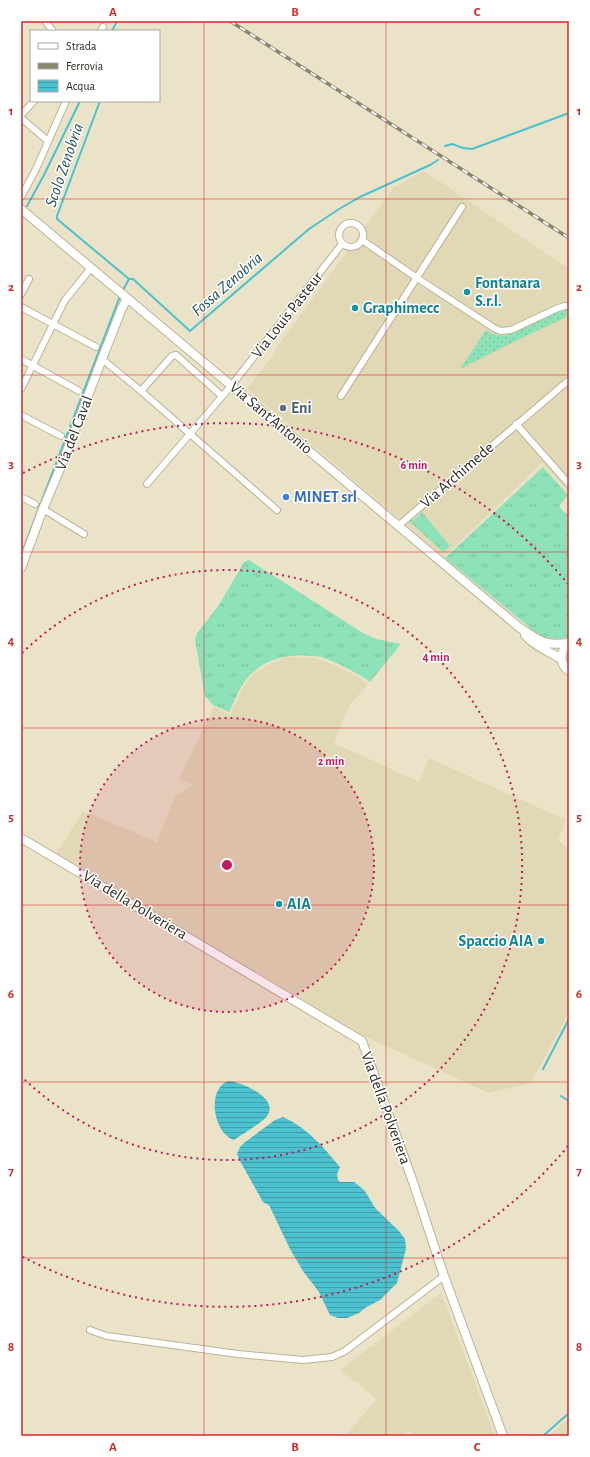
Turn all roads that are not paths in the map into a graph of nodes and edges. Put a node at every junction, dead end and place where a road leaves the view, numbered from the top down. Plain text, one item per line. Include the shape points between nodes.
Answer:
1 (45, 21) edge
2 (52, 30) edge
3 (33, 102) edge
4 (66, 102) edge
5 (21, 117) edge
6 (48, 141) junction
7 (21, 197) edge
8 (462, 207) dead end
9 (21, 209) edge
10 (362, 240) junction
11 (342, 244) junction
12 (91, 268) junction
13 (418, 278) junction
14 (28, 279) dead end
15 (21, 294) edge
16 (127, 299) junction
17 (569, 306) edge
18 (21, 307) edge
19 (53, 324) junction
20 (96, 347) dead end
21 (21, 359) edge
22 (102, 359) junction
23 (33, 366) junction
24 (569, 380) edge
25 (231, 386) junction
26 (21, 389) edge
27 (79, 391) dead end
28 (141, 392) junction
29 (222, 396) junction
30 (341, 396) dead end
31 (21, 415) edge
32 (516, 424) junction
33 (189, 434) junction
34 (61, 436) dead end
35 (147, 484) dead end
36 (569, 484) edge
37 (21, 497) edge
38 (35, 504) dead end
39 (43, 508) junction
40 (277, 510) dead end
41 (398, 526) junction
42 (84, 534) dead end
43 (21, 568) edge
44 (520, 628) junction
45 (569, 643) edge
46 (561, 659) junction
47 (569, 671) edge
48 (21, 838) edge
49 (444, 1276) junction
50 (90, 1330) dead end
51 (503, 1436) edge

1 - 2 street
3 - 5 street
4 - 6 street
5 - 6 street
6 - 7 street
8 - 13 street
9 - 12 street, Via Sant'Antonio
10 - 11 street via 353,247
10 - 11 street via 363,232 359,225 347,223 339,232
10 - 13 street
11 - 25 street, Via Louis Pasteur
12 - 16 street, Via Sant'Antonio
12 - 19 street via 65,300
13 - 17 street via 501,331 511,330 558,308
13 - 30 street
14 - 15 street
16 - 22 street, Via del Caval
16 - 25 street, Via Sant'Antonio
18 - 19 street
19 - 20 street
19 - 23 street
21 - 23 street
22 - 28 street
22 - 39 street, Via del Caval
23 - 26 street
23 - 27 street
24 - 32 street, Via Archimede
25 - 29 street, Via Louis Pasteur
25 - 41 street, Via Sant'Antonio
28 - 29 street via 172,356 176,355
28 - 33 street
29 - 33 street, Via Louis Pasteur
31 - 34 street
32 - 36 street
32 - 41 street, Via Archimede
33 - 35 street, Via Louis Pasteur
33 - 40 street
37 - 38 street
39 - 42 street
39 - 43 street, Via del Caval
41 - 44 street, Via Sant'Antonio
44 - 45 street, Via Sant'Antonio via 541,642 551,645
44 - 46 street, Via Sant'Antonio via 530,641
45 - 46 street, Via Sant'Antonio via 562,651
46 - 47 street, Via Sant'Antonio via 563,666
48 - 49 street, Via della Polveriera via 361,1040
49 - 50 street via 345,1351 332,1358 303,1360 238,1354 108,1336
49 - 51 street, Via della Polveriera

